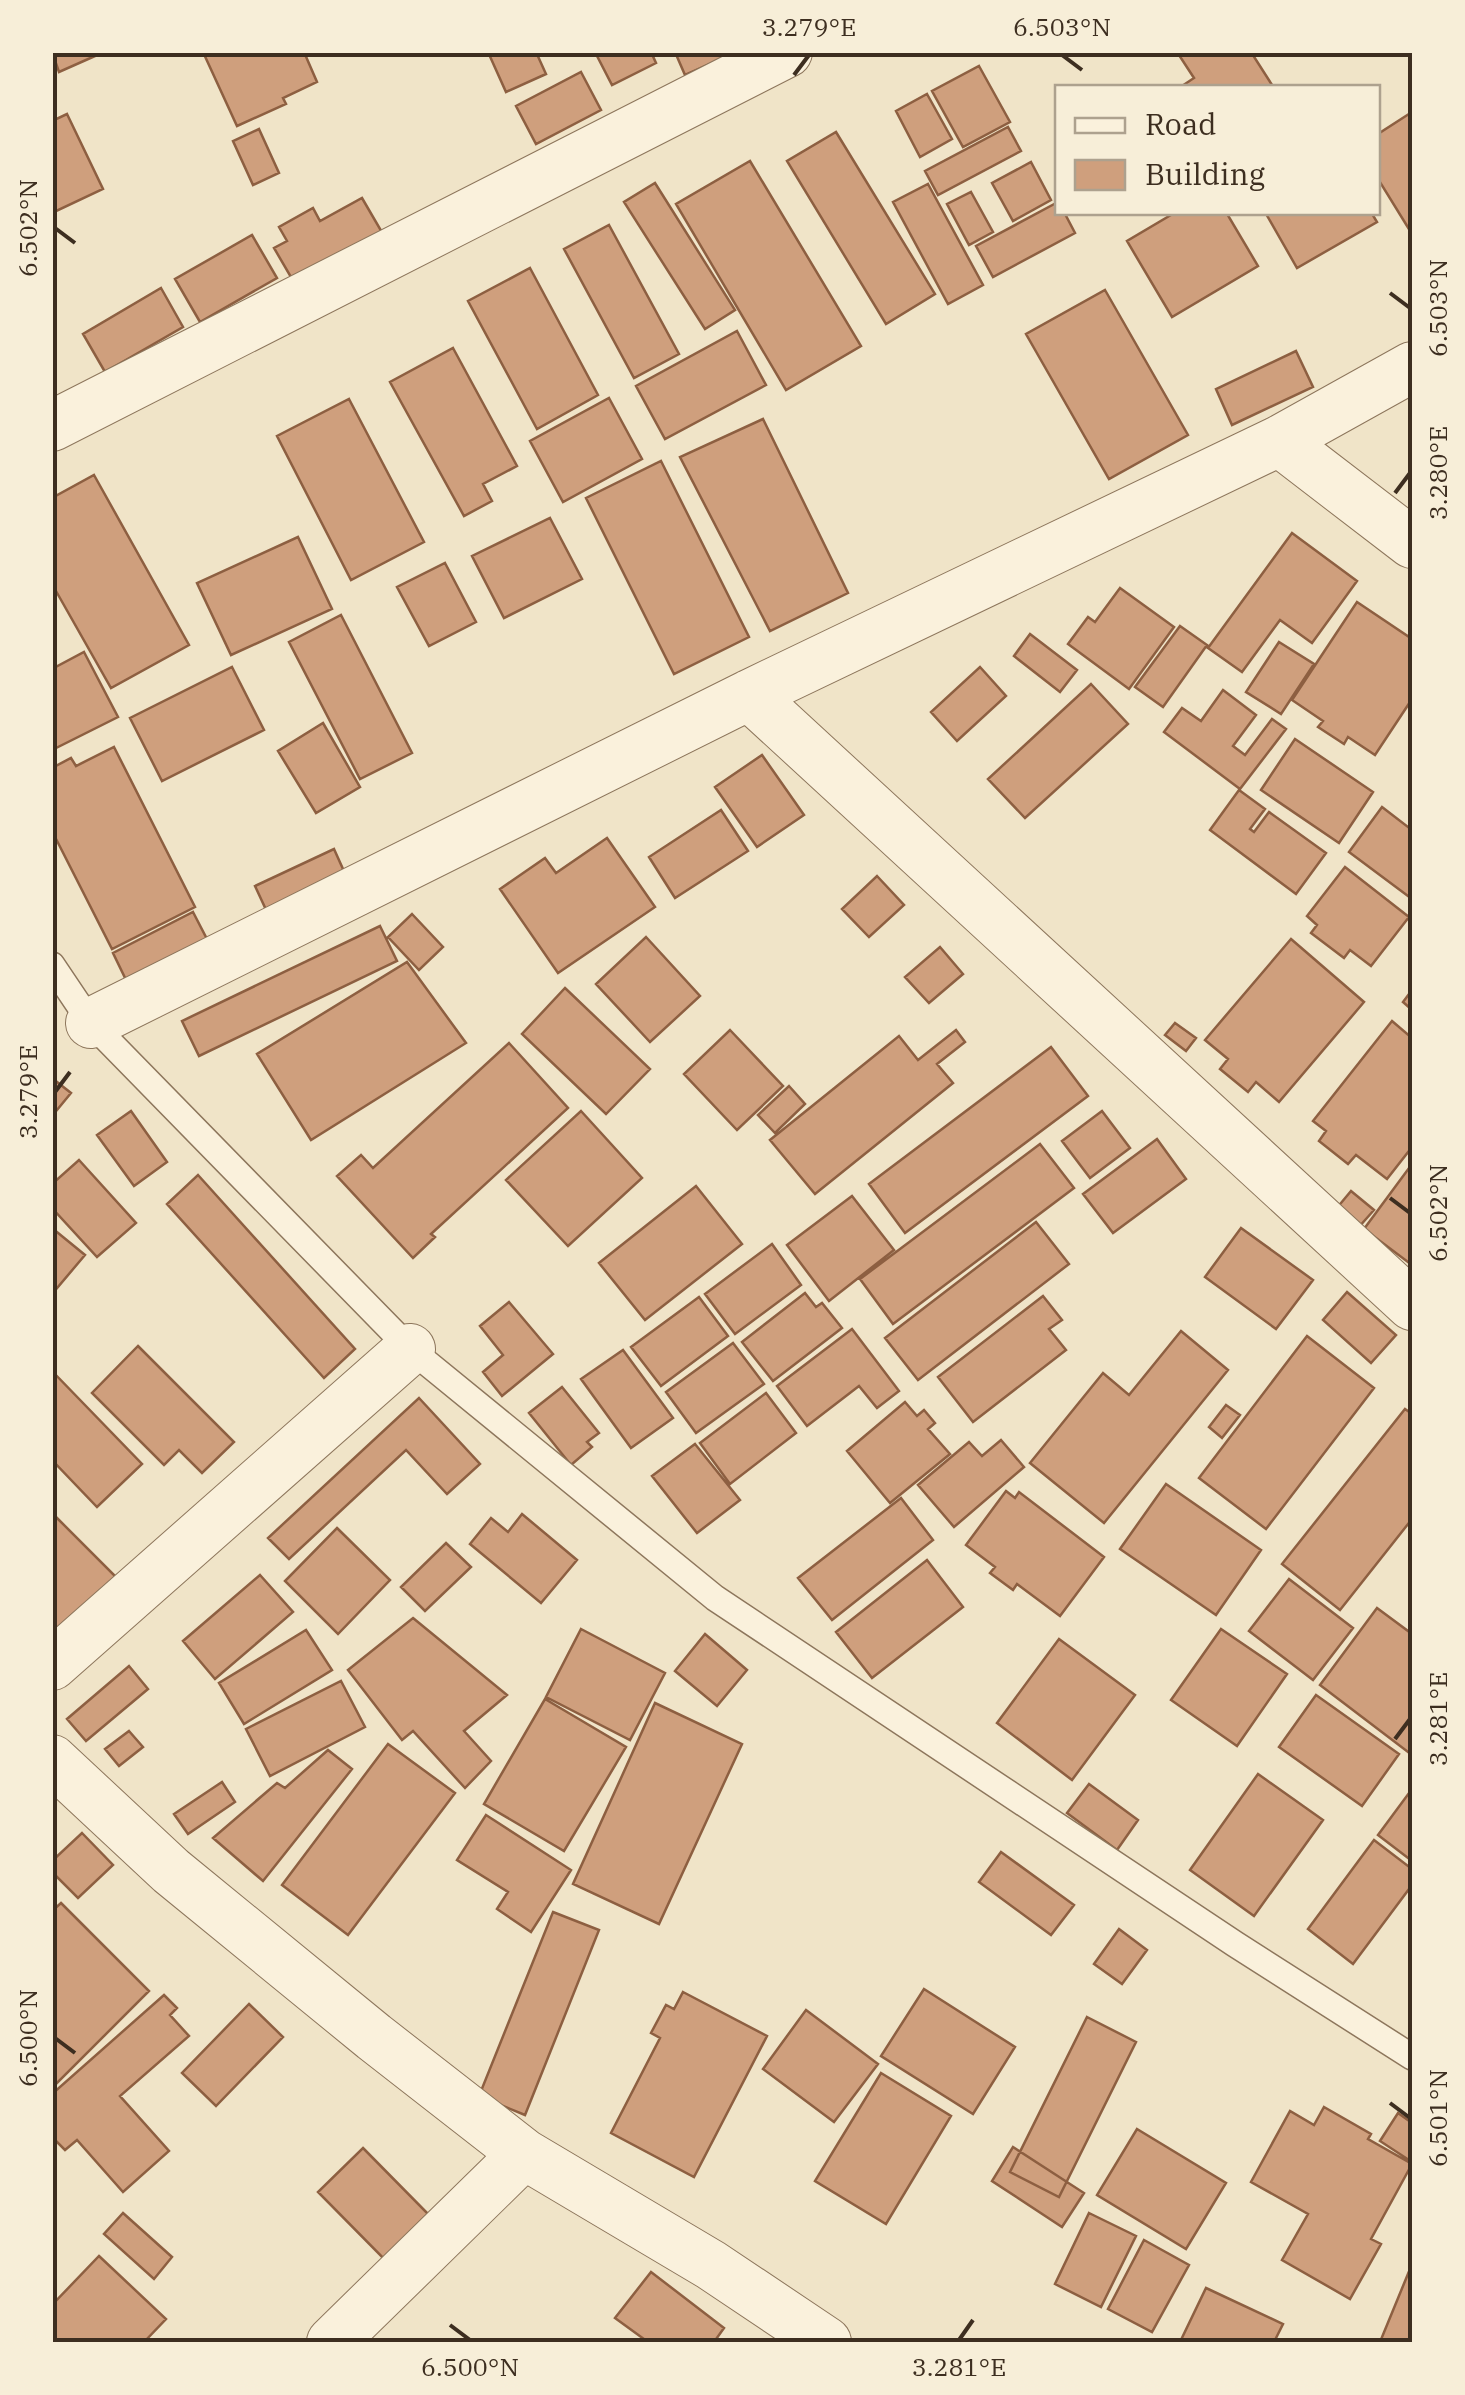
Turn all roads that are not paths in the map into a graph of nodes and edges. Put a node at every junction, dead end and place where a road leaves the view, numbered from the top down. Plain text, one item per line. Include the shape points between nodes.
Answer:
1 (787, 52) edge
2 (1412, 367) edge
3 (52, 426) edge
4 (1279, 441) junction
5 (1412, 543) edge
6 (749, 696) junction
7 (52, 965) edge
8 (92, 1023) junction
9 (1412, 1305) edge
10 (410, 1349) junction
11 (52, 1665) edge
12 (52, 1760) edge
13 (1412, 2057) edge
14 (524, 2154) junction
15 (332, 2342) edge
16 (826, 2342) edge

1 - 3 street
2 - 4 street
4 - 5 street
4 - 6 street
6 - 8 street
6 - 9 street
7 - 8 lane
8 - 10 lane
10 - 11 street
10 - 13 lane via 715,1598
12 - 14 street via 186,1883
14 - 15 street
14 - 16 street

